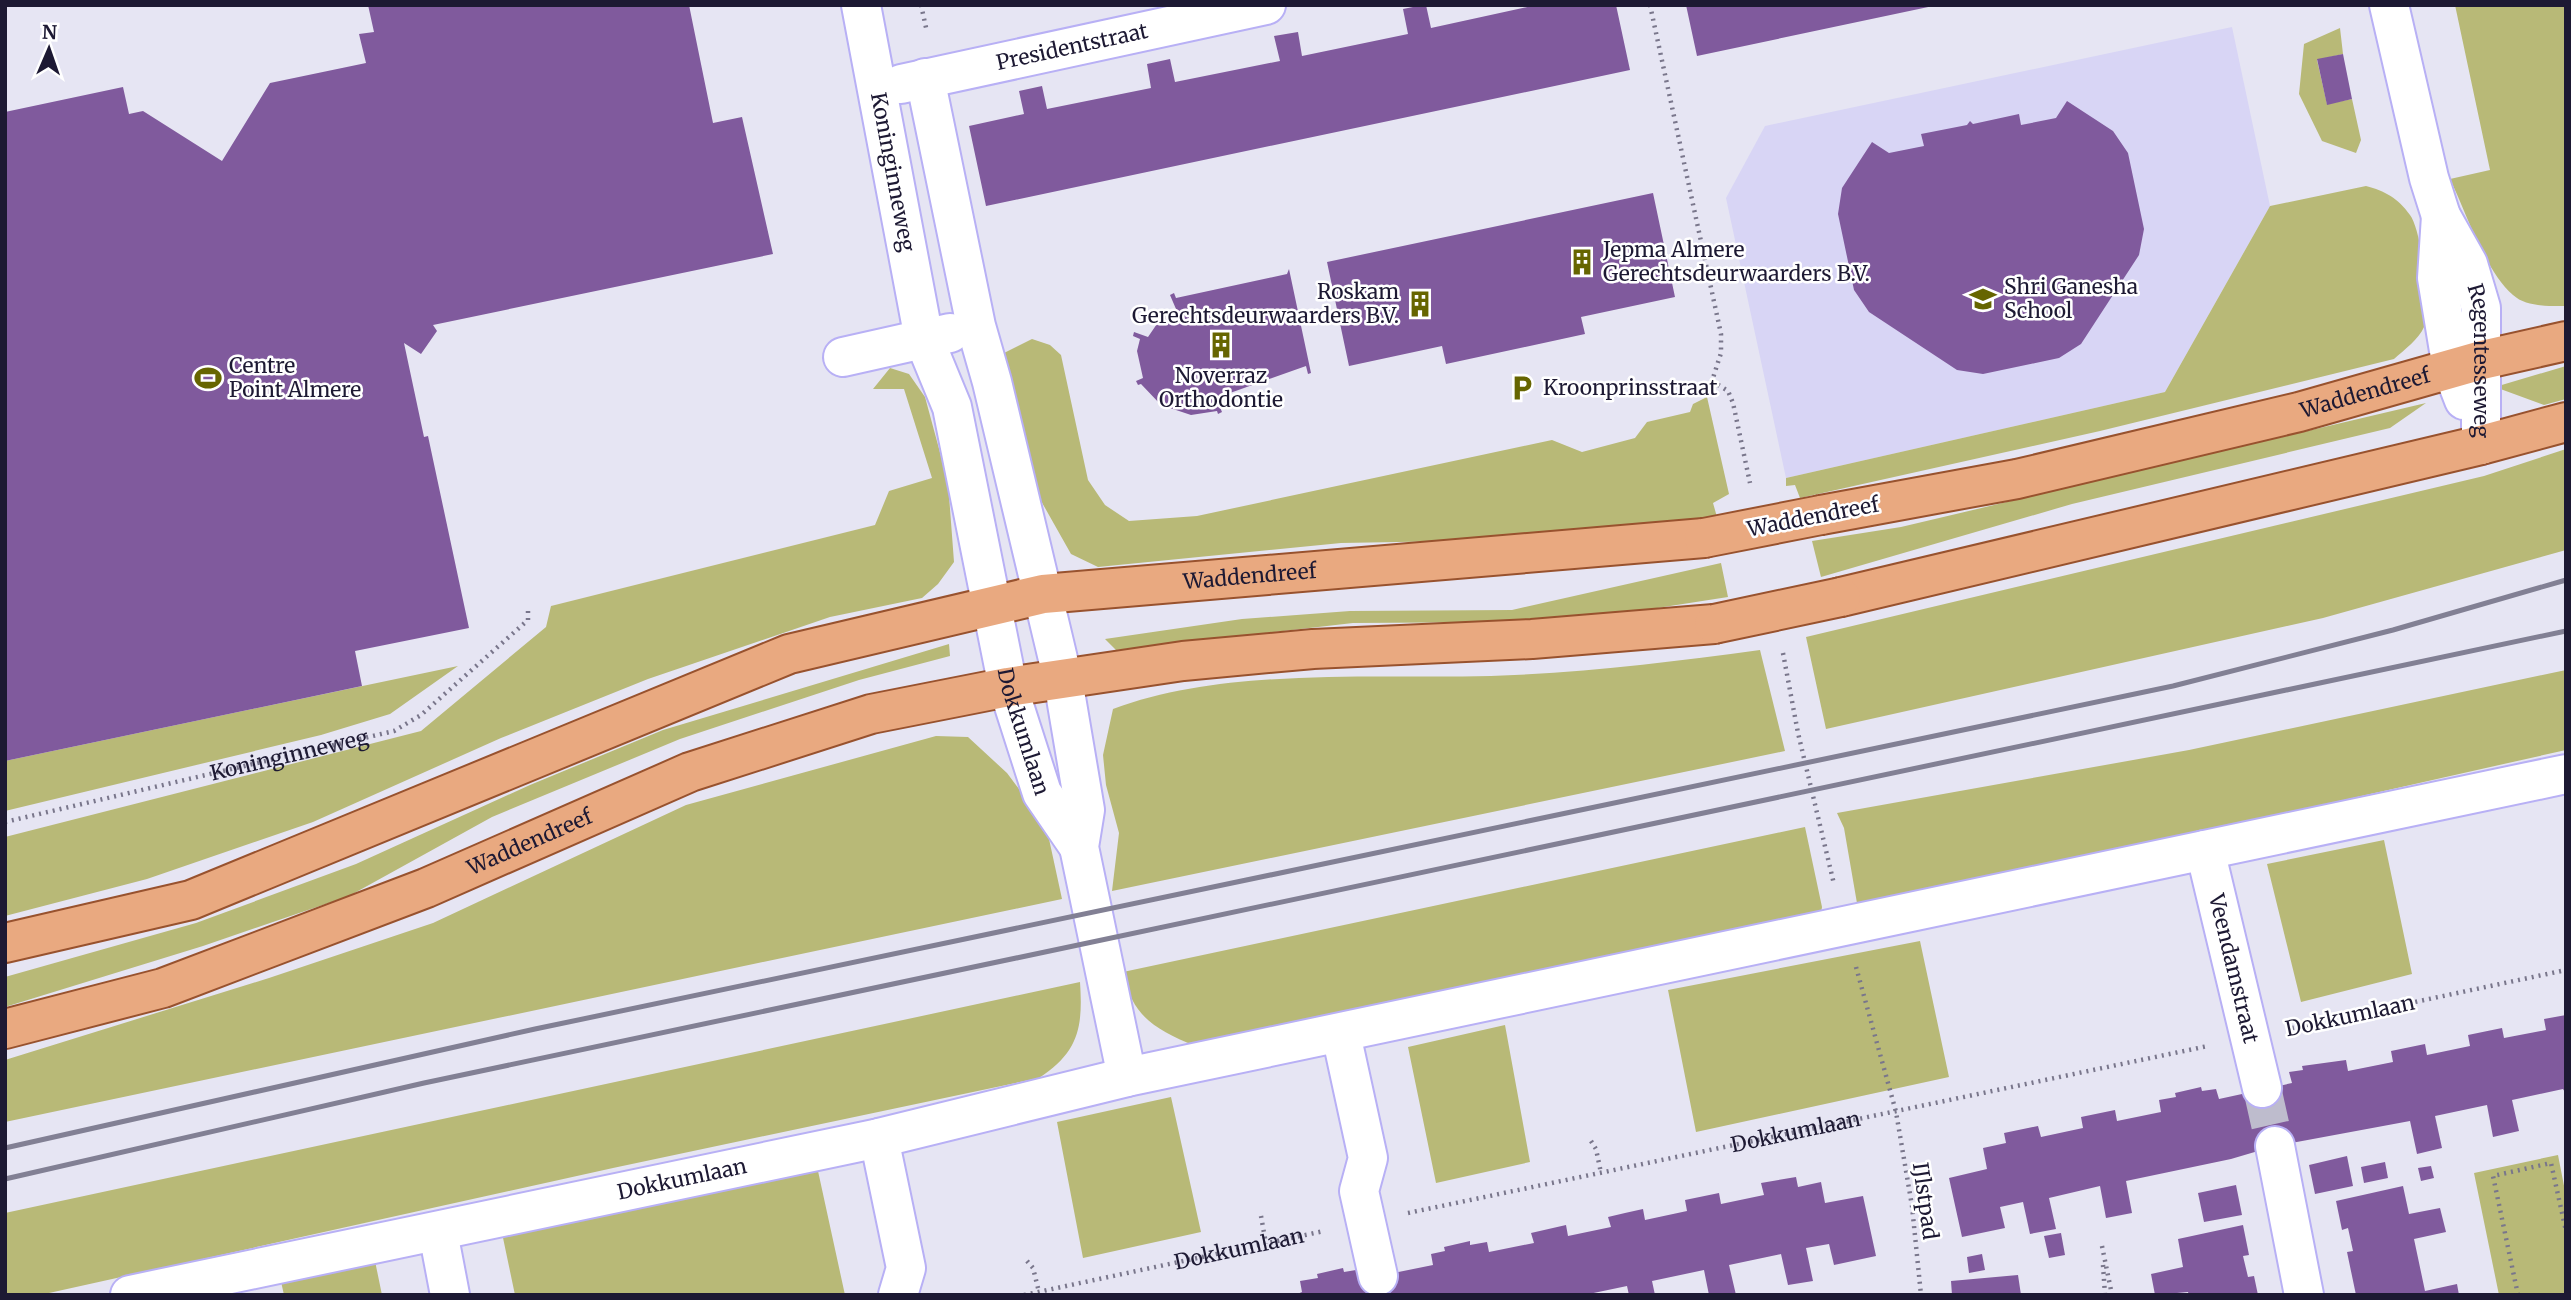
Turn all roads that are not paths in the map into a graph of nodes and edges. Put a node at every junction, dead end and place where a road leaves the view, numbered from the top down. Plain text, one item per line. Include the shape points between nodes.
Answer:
1 (861, 5) edge
2 (1266, 5) edge
3 (2389, 5) edge
4 (925, 78) junction
5 (878, 90) junction
6 (976, 326) junction
7 (924, 339) junction
8 (2566, 341) edge
9 (844, 357) dead end
10 (2467, 364) junction
11 (2566, 422) edge
12 (2480, 445) junction
13 (1043, 594) junction
14 (994, 605) junction
15 (1063, 680) junction
16 (1008, 687) junction
17 (2566, 774) edge
18 (1079, 847) junction
19 (2205, 850) junction
20 (5, 943) edge
21 (5, 1029) edge
22 (1341, 1034) junction
23 (1127, 1077) junction
24 (2262, 1088) tunnel mouth
25 (879, 1138) junction
26 (2275, 1146) tunnel mouth
27 (438, 1232) junction
28 (1378, 1276) dead end
29 (130, 1295) edge
30 (450, 1295) edge
31 (898, 1295) edge
32 (2304, 1295) edge

1 - 5 street, Koninginneweg
2 - 4 street, Presidentstraat
3 - 10 street, Regentesseweg via 2429,178 2441,216 2468,264 2481,307
4 - 5 street, Presidentstraat
4 - 6 street
5 - 7 street, Koninginneweg
6 - 7 street
6 - 13 street
7 - 9 street
7 - 14 street, Koninginneweg via 952,407
8 - 10 main road, Waddendreef
10 - 12 street, Regentesseweg
10 - 13 main road, Waddendreef, bridge via 2300,412 2017,479 1704,538
11 - 12 main road, Waddendreef
12 - 15 main road, Waddendreef, bridge via 1714,624 1532,639 1314,649 1183,661
13 - 14 main road, Waddendreef
13 - 15 street
14 - 16 street, Dokkumlaan
14 - 20 main road, Waddendreef via 789,654 191,901
15 - 16 main road, Waddendreef
15 - 18 street, Dokkumlaan via 1085,810
16 - 18 street, Dokkumlaan via 1042,793
16 - 21 main road, Waddendreef via 871,714 690,772 426,888 163,989
17 - 19 street, Dokkumlaan
18 - 23 street, Dokkumlaan
19 - 22 street, Dokkumlaan
19 - 24 street, Veendamstraat
22 - 23 street, Dokkumlaan
22 - 28 street via 1367,1158 1363,1207
23 - 25 street, Dokkumlaan
25 - 27 street, Dokkumlaan
25 - 31 street via 906,1268
26 - 32 street
27 - 29 street, Dokkumlaan
27 - 30 street

